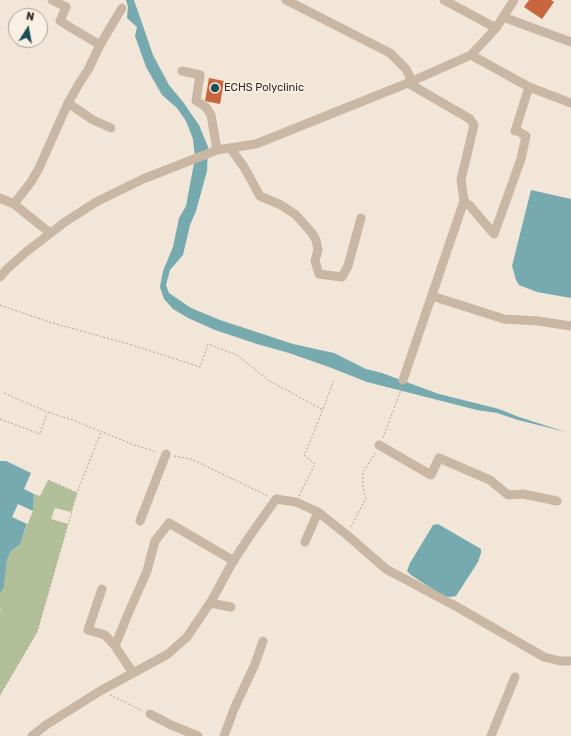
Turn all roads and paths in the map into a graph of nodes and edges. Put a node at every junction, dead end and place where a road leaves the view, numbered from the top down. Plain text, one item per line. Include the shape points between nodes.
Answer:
1 (52, 0) edge
2 (286, 0) edge
3 (444, 0) edge
4 (514, 0) edge
5 (122, 8) dead end
6 (503, 17) junction
7 (496, 28) junction
8 (571, 42) edge
9 (100, 46) junction
10 (471, 55) junction
11 (182, 71) dead end
12 (410, 82) junction
13 (529, 87) junction
14 (68, 103) junction
15 (571, 103) edge
16 (111, 128) dead end
17 (231, 149) junction
18 (217, 150) junction
19 (0, 198) edge
20 (464, 201) junction
21 (14, 204) junction
22 (361, 218) dead end
23 (50, 233) junction
24 (3, 269) edge
25 (0, 277) edge
26 (432, 296) junction
27 (0, 305) edge
28 (571, 326) edge
29 (334, 380) dead end
30 (403, 380) dead end
31 (4, 393) dead end
32 (323, 410) junction
33 (47, 412) junction
34 (0, 419) edge
35 (101, 432) junction
36 (379, 445) dead end
37 (166, 454) junction
38 (48, 480) dead end
39 (77, 492) junction
40 (366, 498) dead end
41 (276, 499) junction
42 (557, 501) dead end
43 (296, 502) junction
44 (318, 512) junction
45 (140, 521) dead end
46 (347, 535) junction
47 (305, 542) dead end
48 (234, 561) junction
49 (102, 589) dead end
50 (210, 603) junction
51 (231, 608) dead end
52 (263, 641) dead end
53 (116, 646) junction
54 (571, 660) edge
55 (133, 673) junction
56 (515, 677) dead end
57 (100, 691) junction
58 (0, 695) edge
59 (150, 714) joint
60 (32, 736) edge
61 (198, 736) edge
62 (224, 736) edge
63 (490, 736) edge

1 - 9 street via 66,7 60,21
2 - 12 street via 390,53 406,69
3 - 7 street
4 - 6 street
5 - 9 street
6 - 7 street
6 - 8 street
7 - 10 street
9 - 14 street
10 - 12 street
10 - 13 street
11 - 18 street via 200,75 196,101 206,107 211,115
12 - 17 street via 256,144
12 - 20 street via 470,119 474,125 462,180
13 - 15 street
13 - 20 street via 515,131 526,136 521,159 494,234
14 - 16 street via 93,120
14 - 21 street via 39,168
17 - 18 street
17 - 22 street via 260,196 296,215 312,233 318,250 315,261 320,274 342,277 348,266
18 - 23 street via 143,179 96,202
19 - 21 street
20 - 26 street
21 - 23 street
23 - 24 street
24 - 25 street
26 - 28 street via 504,319
26 - 30 street
27 - 32 path via 200,367 208,344 237,355 268,380
29 - 32 path
31 - 33 path
32 - 43 path via 304,455 316,464
33 - 34 path via 40,434
33 - 35 path
35 - 37 path
35 - 39 path
36 - 42 street via 431,475 439,458 490,480 508,495 523,494
37 - 41 path via 191,459
37 - 45 street
38 - 39 path
39 - 58 path via 37,632
40 - 46 path
41 - 43 street
41 - 48 street
43 - 44 street
44 - 46 street
44 - 47 street
46 - 54 street via 386,569 544,656 560,661
48 - 50 street
48 - 53 street via 169,522 155,541 147,571
49 - 53 street via 88,630 105,634
50 - 51 street
50 - 55 street via 187,638 168,654
52 - 62 street
53 - 55 street
55 - 57 street
56 - 63 street
57 - 59 path
57 - 60 street
59 - 61 street

